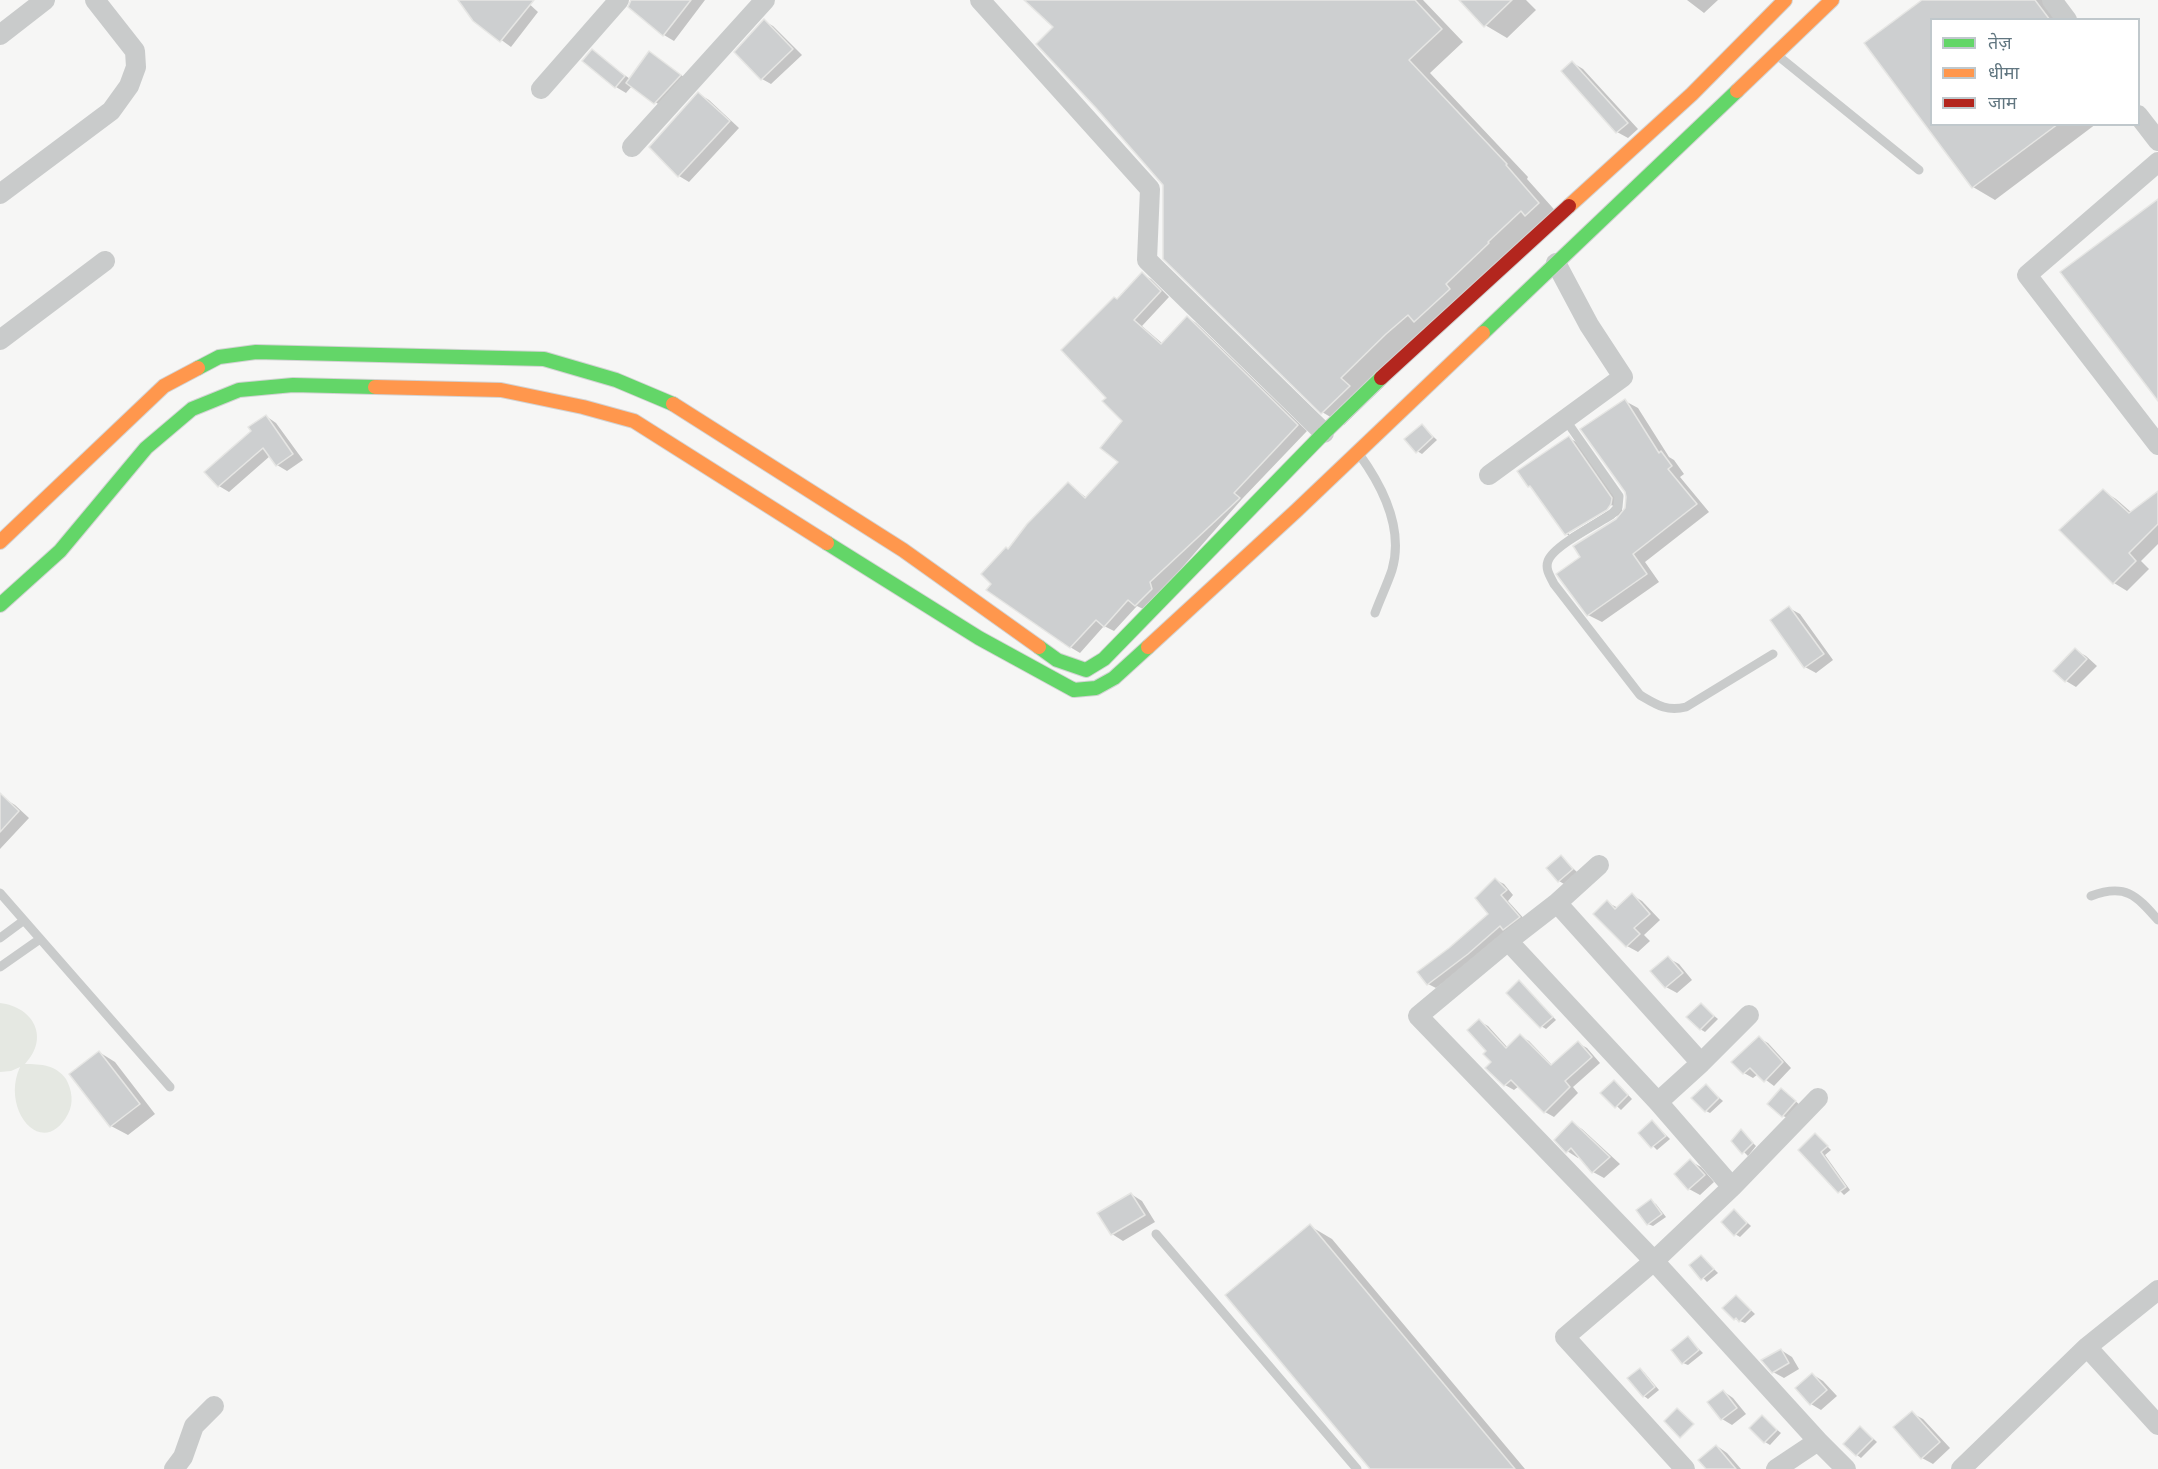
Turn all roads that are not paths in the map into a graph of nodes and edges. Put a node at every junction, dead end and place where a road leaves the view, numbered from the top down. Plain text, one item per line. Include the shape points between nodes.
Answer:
1 (45, 0) edge
2 (95, 0) edge
3 (619, 0) edge
4 (765, 0) edge
5 (980, 0) edge
6 (1785, 0) edge
7 (1832, 0) edge
8 (2052, 0) edge
9 (2066, 18) edge
10 (0, 35) edge
11 (1775, 54) junction
12 (541, 89) dead end
13 (2140, 116) edge
14 (2158, 141) edge
15 (632, 147) dead end
16 (2158, 162) edge
17 (1919, 170) dead end
18 (0, 194) edge
19 (105, 261) dead end
20 (1556, 263) junction
21 (0, 340) edge
22 (1407, 354) junction
23 (1426, 373) junction
24 (1565, 419) junction
25 (1324, 433) junction
26 (2158, 445) edge
27 (1357, 453) junction
28 (1489, 475) dead end
29 (0, 542) edge
30 (0, 605) edge
31 (1375, 613) dead end
32 (1773, 654) dead end
33 (1599, 865) dead end
34 (0, 893) edge
35 (2091, 896) dead end
36 (1557, 903) junction
37 (2158, 920) edge
38 (23, 921) junction
39 (0, 938) edge
40 (40, 939) junction
41 (1508, 941) junction
42 (0, 967) edge
43 (1749, 1015) dead end
44 (1701, 1064) junction
45 (170, 1087) dead end
46 (1818, 1098) dead end
47 (1658, 1102) junction
48 (1732, 1187) junction
49 (1156, 1233) dead end
50 (1654, 1260) junction
51 (2158, 1290) edge
52 (2087, 1347) junction
53 (214, 1406) dead end
54 (2158, 1425) edge
55 (1818, 1441) junction
56 (174, 1469) edge
57 (1357, 1469) edge
58 (1685, 1469) edge
59 (1776, 1469) edge
60 (1846, 1469) edge
61 (1960, 1469) edge

1 - 10 street
2 - 18 street via 135,51 136,67 129,86 111,111
3 - 12 street
4 - 15 street
5 - 25 street via 1150,189 1147,260
6 - 22 street via 1692,94
7 - 11 street
8 - 9 street
11 - 17 lane
11 - 20 street
13 - 14 street
16 - 26 street via 2027,275
19 - 21 street
20 - 23 street
20 - 24 street via 1623,377
22 - 23 street
22 - 25 street
23 - 27 street
24 - 28 street
24 - 32 lane via 1619,495 1618,507 1557,549 1548,560 1547,572 1640,695 1674,710 1686,707
25 - 29 street via 1140,624 1098,664 1086,670 1057,660 903,550 668,401 616,380 544,359 256,352 219,357 164,386
27 - 30 street via 1144,651 1114,678 1096,688 1074,690 1006,654 633,421 501,390 293,385 239,390 192,409 146,448 60,551
27 - 31 lane via 1386,498 1394,524 1392,569
33 - 36 street
34 - 38 lane
35 - 37 lane via 2121,890 2139,898
36 - 41 street
36 - 44 street
38 - 39 lane
38 - 40 lane
40 - 42 lane
40 - 45 lane
41 - 47 street
41 - 50 street via 1418,1016
43 - 44 street
44 - 47 street
46 - 48 street
47 - 48 street
48 - 50 street
49 - 57 lane
50 - 55 street
50 - 58 street via 1565,1337
51 - 52 street
52 - 54 street
52 - 61 street
53 - 56 street via 194,1426 183,1457
55 - 59 street
55 - 60 street

